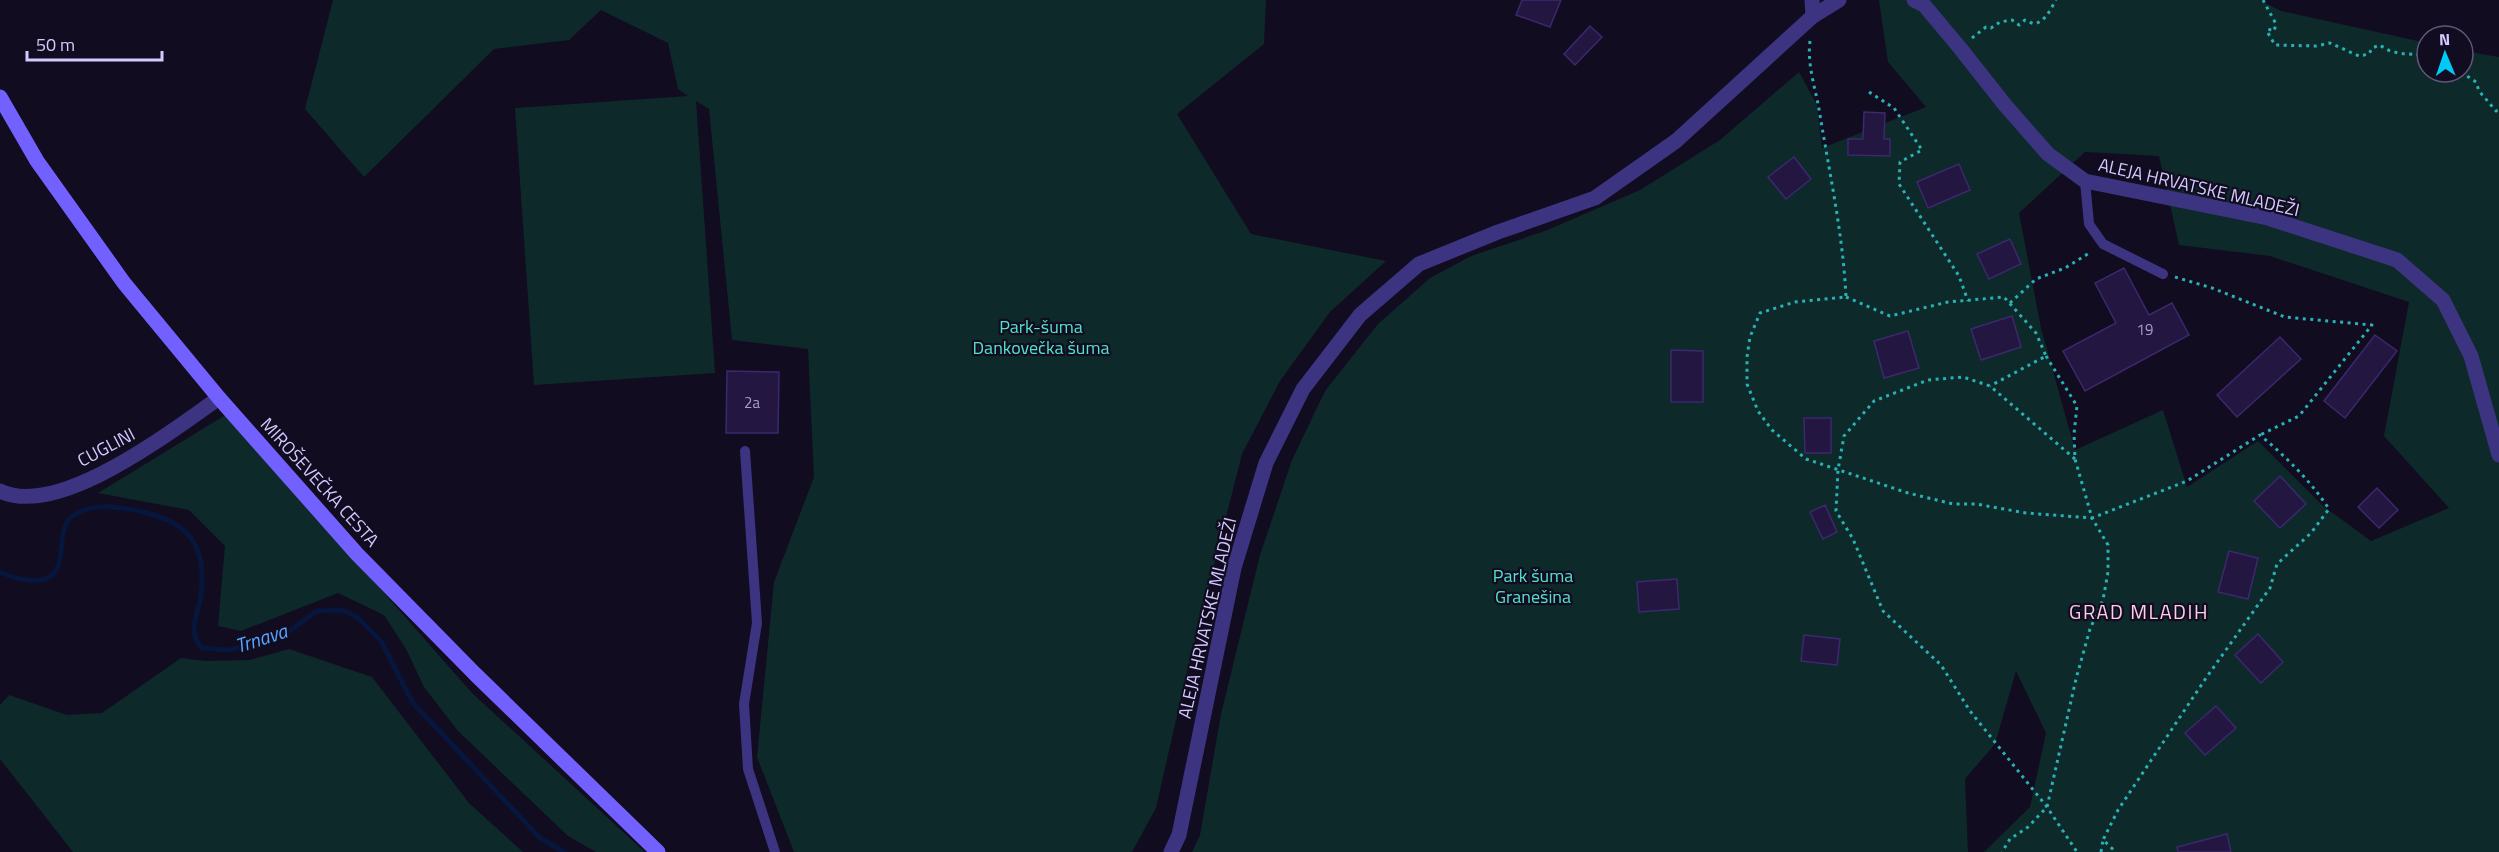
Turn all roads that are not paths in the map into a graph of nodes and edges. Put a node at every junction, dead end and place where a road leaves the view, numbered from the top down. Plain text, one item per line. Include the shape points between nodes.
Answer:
1 (1839, 0) edge
2 (1914, 0) edge
3 (1813, 8) edge
4 (0, 98) edge
5 (2085, 181) junction
6 (2163, 274) road end
7 (219, 398) junction
8 (745, 451) dead end
9 (2499, 455) edge
10 (0, 491) edge
11 (658, 852) edge
12 (775, 852) edge
13 (1171, 852) edge

1 - 3 street, ALEJA HRVATSKE MLADEŽI
2 - 5 street, ALEJA HRVATSKE MLADEŽI via 1924,5 2048,154
3 - 13 street, ALEJA HRVATSKE MLADEŽI via 1676,141 1595,198 1419,264 1360,315 1303,389 1266,463 1234,568 1179,835
4 - 7 main road, MIROŠEVEČKA CESTA via 38,162 124,282
5 - 6 lane via 2089,224 2103,244
5 - 9 street, ALEJA HRVATSKE MLADEŽI via 2268,218 2397,260 2443,300 2471,356
7 - 10 street, CUGLINI via 122,464 62,490 11,496
7 - 11 main road, MIROŠEVEČKA CESTA via 357,554
8 - 12 lane via 757,623 744,704 748,769

